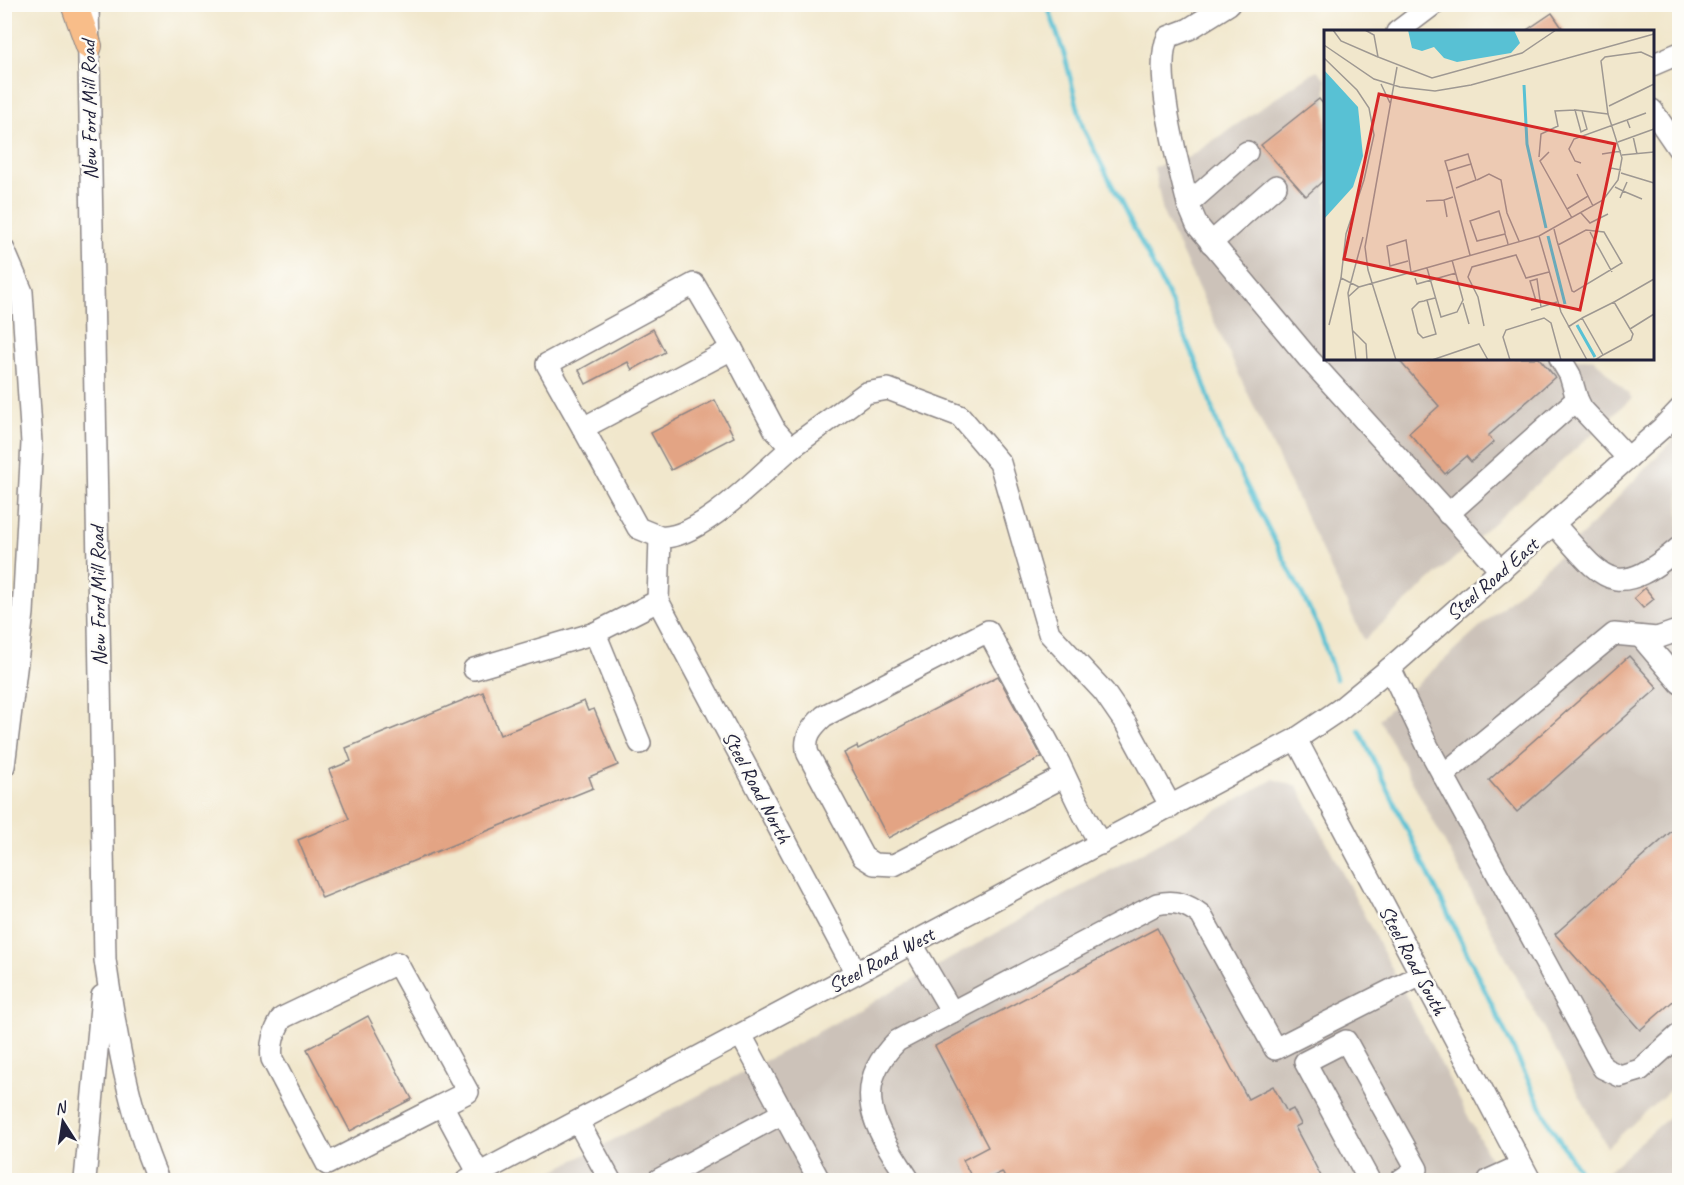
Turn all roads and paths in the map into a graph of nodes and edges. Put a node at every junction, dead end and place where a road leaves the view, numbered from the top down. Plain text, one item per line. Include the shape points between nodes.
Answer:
1 (74, 4) edge
2 (88, 4) edge
3 (95, 4) edge
4 (1229, 4) edge
5 (1434, 4) edge
6 (1400, 30) edge
7 (88, 42) junction
8 (1680, 53) edge
9 (1654, 65) edge
10 (1654, 112) edge
11 (1680, 151) edge
12 (1247, 152) dead end
13 (1276, 186) dead end
14 (1188, 204) junction
15 (1211, 243) junction
16 (4, 249) edge
17 (732, 349) junction
18 (1561, 360) edge
19 (1577, 399) junction
20 (1680, 409) edge
21 (583, 429) junction
22 (790, 448) junction
23 (1628, 459) junction
24 (1448, 514) junction
25 (1554, 524) junction
26 (660, 537) junction
27 (1680, 547) edge
28 (1501, 571) junction
29 (658, 601) junction
30 (1680, 630) edge
31 (595, 633) junction
32 (1641, 638) junction
33 (1390, 668) junction
34 (474, 669) dead end
35 (1680, 683) edge
36 (1296, 739) junction
37 (640, 743) dead end
38 (4, 766) edge
39 (1443, 775) junction
40 (1065, 776) junction
41 (1171, 807) junction
42 (1101, 844) junction
43 (912, 944) junction
44 (105, 960) junction
45 (856, 974) junction
46 (1421, 975) junction
47 (952, 1012) junction
48 (1680, 1034) edge
49 (741, 1035) junction
50 (442, 1105) junction
51 (783, 1113) junction
52 (578, 1122) junction
53 (1526, 1173) edge
54 (473, 1177) edge
55 (85, 1180) edge
56 (158, 1180) edge
57 (610, 1180) edge
58 (658, 1180) edge
59 (819, 1180) edge
60 (909, 1180) edge
61 (1369, 1180) edge
62 (1401, 1180) edge
63 (1489, 1180) edge

1 - 7 main road
2 - 7 street, New Ford Mill Road
3 - 7 main road
4 - 14 street via 1168,37 1165,44 1163,65 1173,145
5 - 6 street
7 - 44 street, New Ford Mill Road
8 - 9 street
10 - 11 street
12 - 14 street
13 - 15 street
14 - 15 street
15 - 24 street
16 - 38 street via 22,292 32,443 23,613
17 - 21 street
17 - 21 street via 694,284 547,364
17 - 22 street via 775,430
18 - 19 street
19 - 23 street
19 - 24 street
20 - 23 street, Steel Road East
21 - 26 street via 638,528
22 - 26 street via 706,521 672,538
22 - 41 street via 866,393 888,389 960,416 1000,463 1049,633 1104,692
23 - 25 street, Steel Road East
24 - 28 street
25 - 27 street via 1593,567 1618,579 1644,575
25 - 28 street, Steel Road East
26 - 29 street
28 - 33 street, Steel Road East
29 - 31 street
29 - 45 street, Steel Road North
30 - 32 street via 1657,638
31 - 34 street
31 - 37 street
32 - 35 street
32 - 39 street via 1614,634
33 - 36 street, Steel Road East
33 - 39 street
36 - 41 street, Steel Road West
36 - 46 street, Steel Road South
39 - 48 street via 1603,1068 1620,1076 1640,1070
40 - 40 street via 988,631 824,716 806,739 808,754 863,857 880,866 894,865
40 - 42 street via 1084,819
41 - 42 street, Steel Road West
42 - 43 street, Steel Road West
43 - 45 street, Steel Road West
43 - 47 street
44 - 55 street
44 - 56 street, New Ford Mill Road via 124,1076
45 - 49 street, Steel Road West
46 - 47 street via 1275,1049 1209,925 1193,909 1172,901 1142,910
46 - 53 street, Steel Road South
47 - 60 street via 897,1041 884,1053 872,1080 875,1127
49 - 51 street
49 - 52 street, Steel Road West
50 - 50 street via 468,1092 397,963 282,1018 276,1029 272,1059 327,1164
50 - 54 street
51 - 58 street
51 - 59 street
52 - 54 street, Steel Road West
52 - 57 street
53 - 63 street
61 - 62 street via 1305,1062 1346,1041 1417,1169

